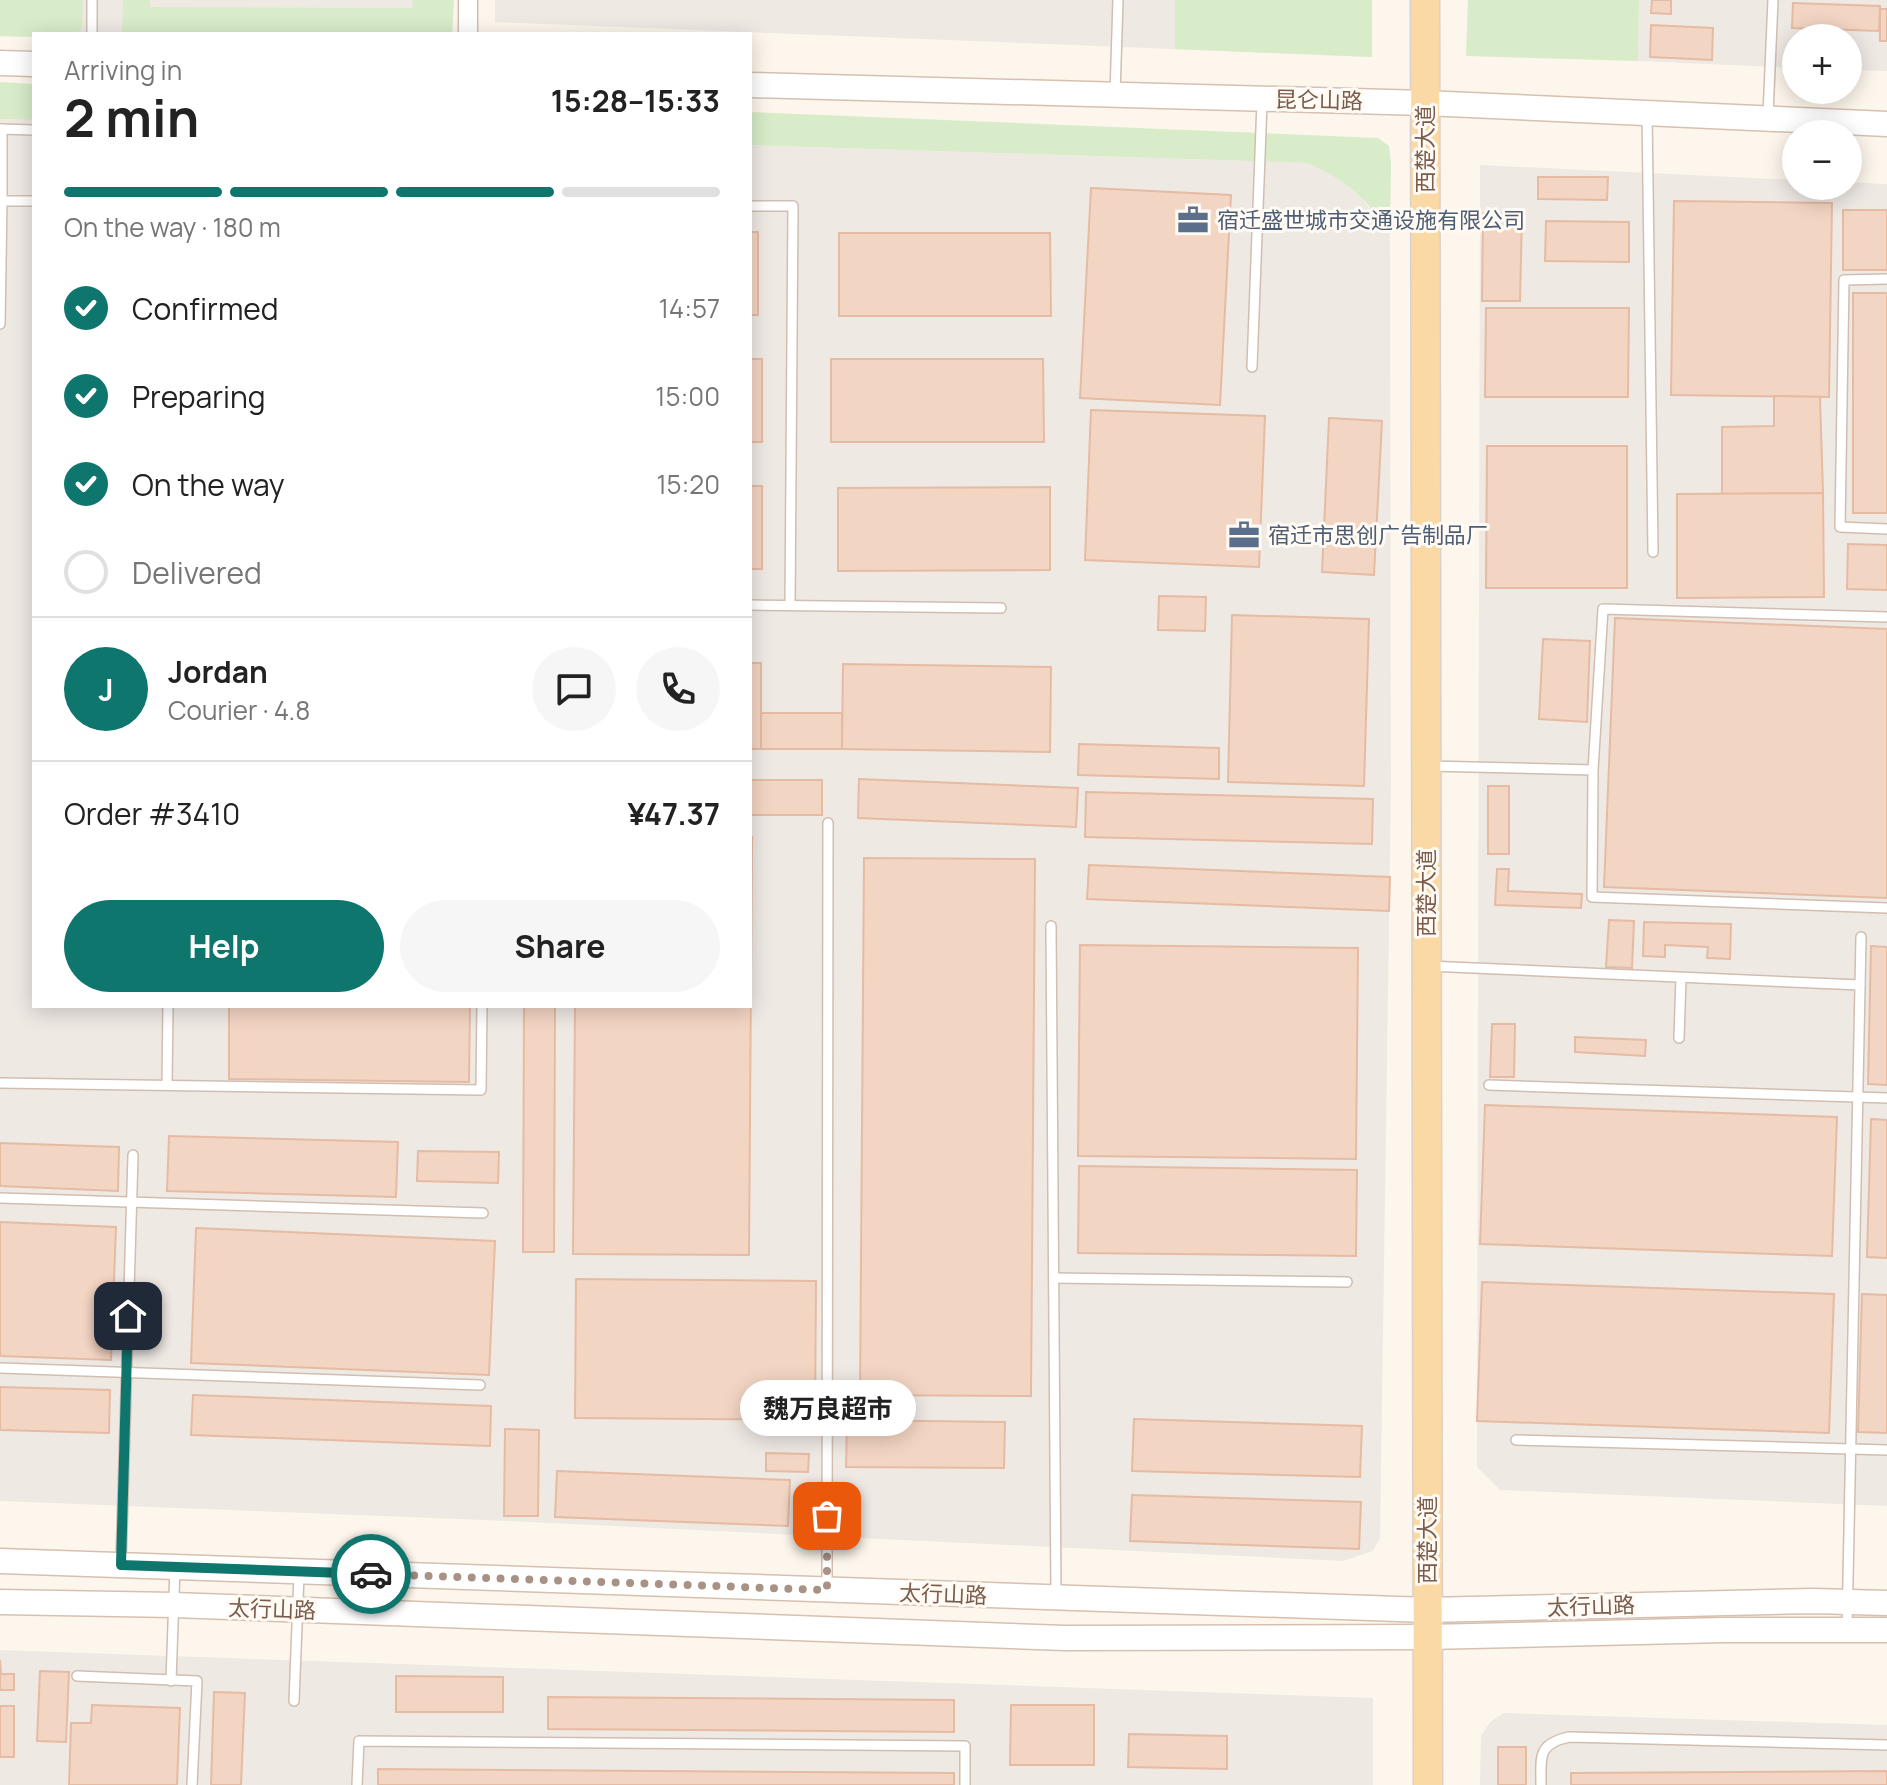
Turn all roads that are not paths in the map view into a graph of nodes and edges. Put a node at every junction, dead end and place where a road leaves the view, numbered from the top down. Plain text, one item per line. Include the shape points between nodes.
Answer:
1 (92, 0) edge
2 (468, 0) edge
3 (1118, 0) edge
4 (1425, 0) edge
5 (1773, 0) edge
6 (92, 32) edge
7 (468, 32) edge
8 (0, 63) edge
9 (32, 64) edge
10 (752, 85) edge
11 (1115, 94) junction
12 (1262, 98) junction
13 (1425, 103) junction
14 (1647, 113) junction
15 (1768, 119) junction
16 (1887, 124) edge
17 (1, 129) edge
18 (32, 130) edge
19 (2, 201) junction
20 (32, 201) edge
21 (752, 206) edge
22 (1887, 279) edge
23 (0, 324) edge
24 (1252, 367) dead end
25 (1887, 529) edge
26 (1653, 552) dead end
27 (752, 605) edge
28 (790, 605) junction
29 (1001, 608) dead end
30 (1887, 617) edge
31 (1426, 766) junction
32 (1593, 770) junction
33 (828, 823) dead end
34 (1887, 908) edge
35 (1051, 926) dead end
36 (1861, 937) dead end
37 (1426, 966) junction
38 (1681, 978) junction
39 (1860, 985) junction
40 (168, 1008) edge
41 (482, 1008) edge
42 (1679, 1038) dead end
43 (0, 1083) edge
44 (167, 1085) junction
45 (1489, 1085) dead end
46 (1858, 1097) junction
47 (1887, 1098) edge
48 (133, 1155) dead end
49 (0, 1198) edge
50 (131, 1202) junction
51 (483, 1213) dead end
52 (1054, 1278) junction
53 (1347, 1282) dead end
54 (0, 1368) edge
55 (126, 1372) junction
56 (480, 1385) dead end
57 (1516, 1440) dead end
58 (1851, 1449) junction
59 (1887, 1450) edge
60 (0, 1561) edge
61 (121, 1565) junction
62 (175, 1567) junction
63 (299, 1571) junction
64 (827, 1590) junction
65 (1056, 1598) junction
66 (1848, 1601) junction
67 (0, 1602) edge
68 (1887, 1603) edge
69 (174, 1605) junction
70 (298, 1610) junction
71 (1427, 1624) junction
72 (1847, 1629) junction
73 (1887, 1630) edge
74 (77, 1676) dead end
75 (171, 1681) junction
76 (294, 1701) dead end
77 (1887, 1745) edge
78 (192, 1785) edge
79 (357, 1785) edge
80 (965, 1785) edge
81 (1428, 1785) edge
82 (1541, 1785) edge

1 - 6 lane
2 - 7 street
3 - 11 lane
4 - 13 main road, 西楚大道
5 - 15 lane
8 - 9 street
10 - 11 street, 昆仑山路
11 - 12 street, 昆仑山路
12 - 13 street, 昆仑山路
12 - 24 lane
13 - 14 street, 昆仑山路
13 - 31 main road, 西楚大道
14 - 15 street, 昆仑山路
14 - 26 lane
15 - 16 street, 昆仑山路
17 - 18 lane
17 - 19 lane
19 - 20 lane
19 - 23 lane
21 - 28 lane via 793,206
22 - 25 lane via 1844,280 1840,527
27 - 28 lane
28 - 29 lane
30 - 32 lane via 1603,609
31 - 32 lane
31 - 37 main road, 西楚大道
32 - 34 lane via 1592,897
33 - 64 lane
35 - 52 lane
36 - 39 lane
37 - 38 lane
37 - 71 main road, 西楚大道
38 - 39 lane
38 - 42 lane
39 - 46 lane
40 - 44 lane
41 - 44 lane via 481,1090
43 - 44 lane
45 - 46 lane
46 - 47 lane
46 - 58 lane
48 - 50 lane
49 - 50 lane
50 - 51 lane
50 - 55 lane
52 - 53 lane
52 - 65 lane
54 - 55 lane
55 - 56 lane
55 - 61 lane
57 - 58 lane
58 - 59 lane
58 - 66 lane
60 - 61 street, 太行山路
61 - 62 street, 太行山路
62 - 63 street, 太行山路
62 - 69 lane
63 - 64 street, 太行山路
63 - 70 lane
64 - 65 street, 太行山路
65 - 71 street, 太行山路
66 - 68 street, 太行山路
66 - 71 street, 太行山路
66 - 72 lane
67 - 69 street, 太行山路
69 - 70 street, 太行山路
69 - 75 lane
70 - 71 street, 太行山路 via 1065,1638
70 - 76 lane
71 - 72 street, 太行山路
71 - 81 main road, 西楚大道
72 - 73 street, 太行山路
74 - 75 lane
75 - 78 lane via 197,1681
77 - 82 lane via 1569,1737 1551,1741 1544,1749
79 - 80 lane via 359,1741 375,1741 965,1746

